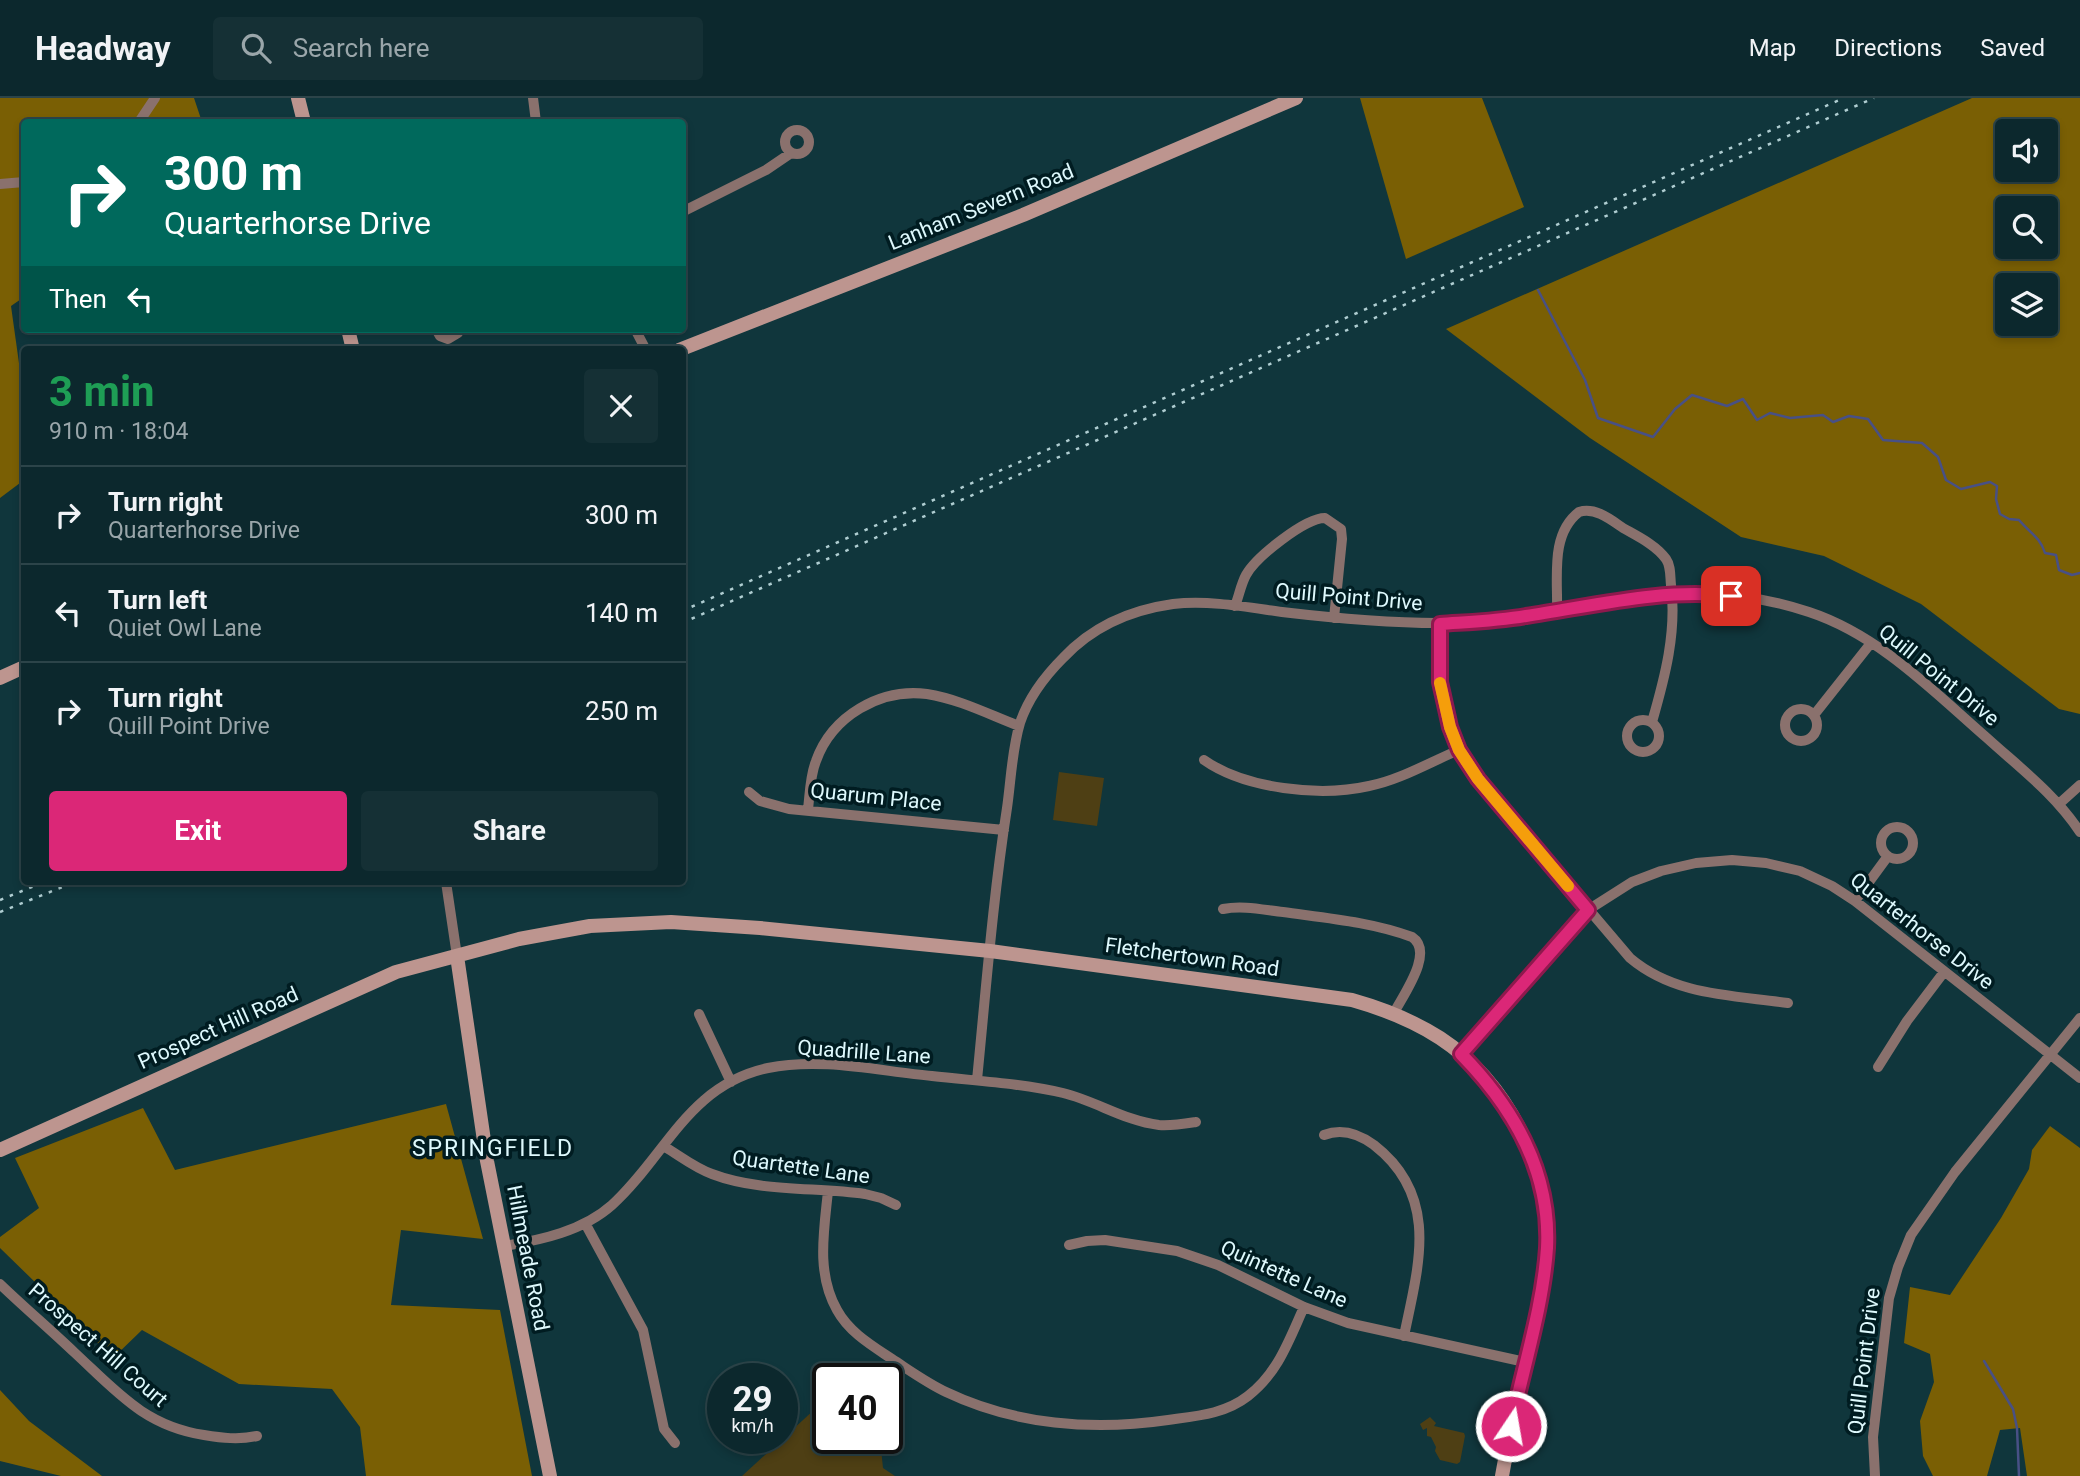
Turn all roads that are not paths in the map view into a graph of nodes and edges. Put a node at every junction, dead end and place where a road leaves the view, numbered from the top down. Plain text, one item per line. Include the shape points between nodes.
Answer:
1 (155, 98) edge
2 (298, 98) edge
3 (533, 98) edge
4 (1296, 98) edge
5 (141, 119) edge
6 (303, 119) edge
7 (536, 119) edge
8 (791, 153) dead end
9 (21, 182) edge
10 (0, 184) edge
11 (686, 210) edge
12 (438, 333) edge
13 (458, 333) edge
14 (686, 347) edge
15 (1673, 595) junction
16 (1236, 606) junction
17 (1557, 610) junction
18 (1334, 618) junction
19 (1440, 624) junction
20 (1871, 643) junction
21 (21, 668) edge
22 (0, 678) edge
23 (1814, 715) dead end
24 (1652, 722) dead end
25 (1019, 726) junction
26 (1459, 750) junction
27 (1203, 760) dead end
28 (2080, 785) edge
29 (749, 792) dead end
30 (2060, 803) junction
31 (808, 809) junction
32 (1004, 830) junction
33 (2080, 832) edge
34 (1888, 856) dead end
35 (446, 885) edge
36 (1855, 901) junction
37 (1223, 909) dead end
38 (1588, 910) junction
39 (990, 951) junction
40 (457, 956) junction
41 (1944, 972) junction
42 (1788, 1003) dead end
43 (1394, 1013) junction
44 (699, 1014) dead end
45 (2080, 1018) edge
46 (1461, 1054) junction
47 (2050, 1054) junction
48 (1878, 1067) dead end
49 (2080, 1078) edge
50 (977, 1080) junction
51 (731, 1082) junction
52 (1196, 1122) dead end
53 (1324, 1135) dead end
54 (665, 1146) junction
55 (0, 1150) edge
56 (828, 1191) junction
57 (896, 1205) dead end
58 (585, 1223) junction
59 (1069, 1245) dead end
60 (504, 1246) junction
61 (0, 1284) edge
62 (1304, 1307) junction
63 (1404, 1336) junction
64 (1525, 1362) junction
65 (257, 1436) dead end
66 (675, 1443) dead end
67 (550, 1476) edge
68 (1502, 1476) edge
69 (1875, 1476) edge

1 - 5 street
2 - 6 street
3 - 7 street
4 - 14 street, Lanham Severn Road via 1023,215
8 - 11 street
9 - 10 street
12 - 13 street via 448,339
15 - 17 street, Quill Point Drive
15 - 17 street via 1669,565 1658,550 1605,516 1585,511 1572,518 1559,545
15 - 20 street, Quill Point Drive via 1716,594 1785,606 1827,619
15 - 24 street via 1669,655
16 - 18 street, Quill Point Drive
16 - 18 street via 1247,573 1263,554 1313,520 1325,518 1337,524 1342,539
16 - 25 street, Quill Point Drive via 1174,604 1107,623 1072,648 1050,672
17 - 19 street, Quill Point Drive
18 - 19 street, Quill Point Drive
19 - 26 street via 1440,682
20 - 23 street
20 - 30 street, Quill Point Drive via 1909,670
21 - 22 street
25 - 31 street via 936,696 882,698 855,711 829,736 814,766
25 - 32 street, Quill Point Drive
26 - 27 street via 1380,783 1346,790 1276,786 1224,772
26 - 38 street
28 - 30 street
29 - 31 street, Quarum Place via 770,805
30 - 33 street, Quill Point Drive
31 - 32 street, Quarum Place
32 - 39 street, Quill Point Drive
34 - 36 street
35 - 40 street, Hillmeade Road
36 - 38 street, Quarterhorse Drive via 1800,872 1732,860 1661,871 1632,882
36 - 41 street, Quarterhorse Drive
37 - 43 street via 1319,917 1386,929 1419,941 1419,963
38 - 42 street via 1630,958 1662,980 1707,992
38 - 46 street, Quarterhorse Drive
39 - 40 street, Fletchertown Road via 671,922 556,931
39 - 43 street, Fletchertown Road via 1352,1000
39 - 50 street, Quill Point Drive
40 - 55 street, Prospect Hill Road via 396,972
40 - 60 street, Hillmeade Road
41 - 47 street, Quarterhorse Drive
41 - 48 street
43 - 46 street, Fletchertown Road
44 - 51 street
45 - 47 street, Quill Point Drive
46 - 64 street, Fletchertown Road via 1513,1117 1541,1189 1546,1261
47 - 49 street, Quarterhorse Drive
47 - 69 street, Quill Point Drive via 1919,1221 1901,1259 1889,1298 1877,1396
50 - 51 street, Quadrille Lane via 807,1064 764,1069
50 - 52 street, Quadrille Lane via 1065,1094 1147,1123
51 - 54 street, Quadrille Lane via 685,1116
53 - 63 street via 1343,1132 1364,1139 1395,1166 1409,1189 1421,1245
54 - 56 street, Quartette Lane via 712,1174
54 - 58 street, Quadrille Lane via 611,1205
56 - 57 street, Quartette Lane via 865,1194
56 - 62 street via 823,1267 832,1301 845,1322 945,1392 1024,1419 1125,1425 1196,1417 1227,1408 1248,1396 1273,1371
58 - 60 street, Quadrille Lane via 550,1237
58 - 66 street via 643,1330 664,1429
59 - 62 street, Quintette Lane via 1105,1240 1177,1251 1218,1265
60 - 67 street, Hillmeade Road
61 - 65 street, Prospect Hill Court via 148,1417 189,1433 242,1439
62 - 63 street, Quintette Lane
63 - 64 street, Quintette Lane
64 - 68 street, Fletchertown Road

